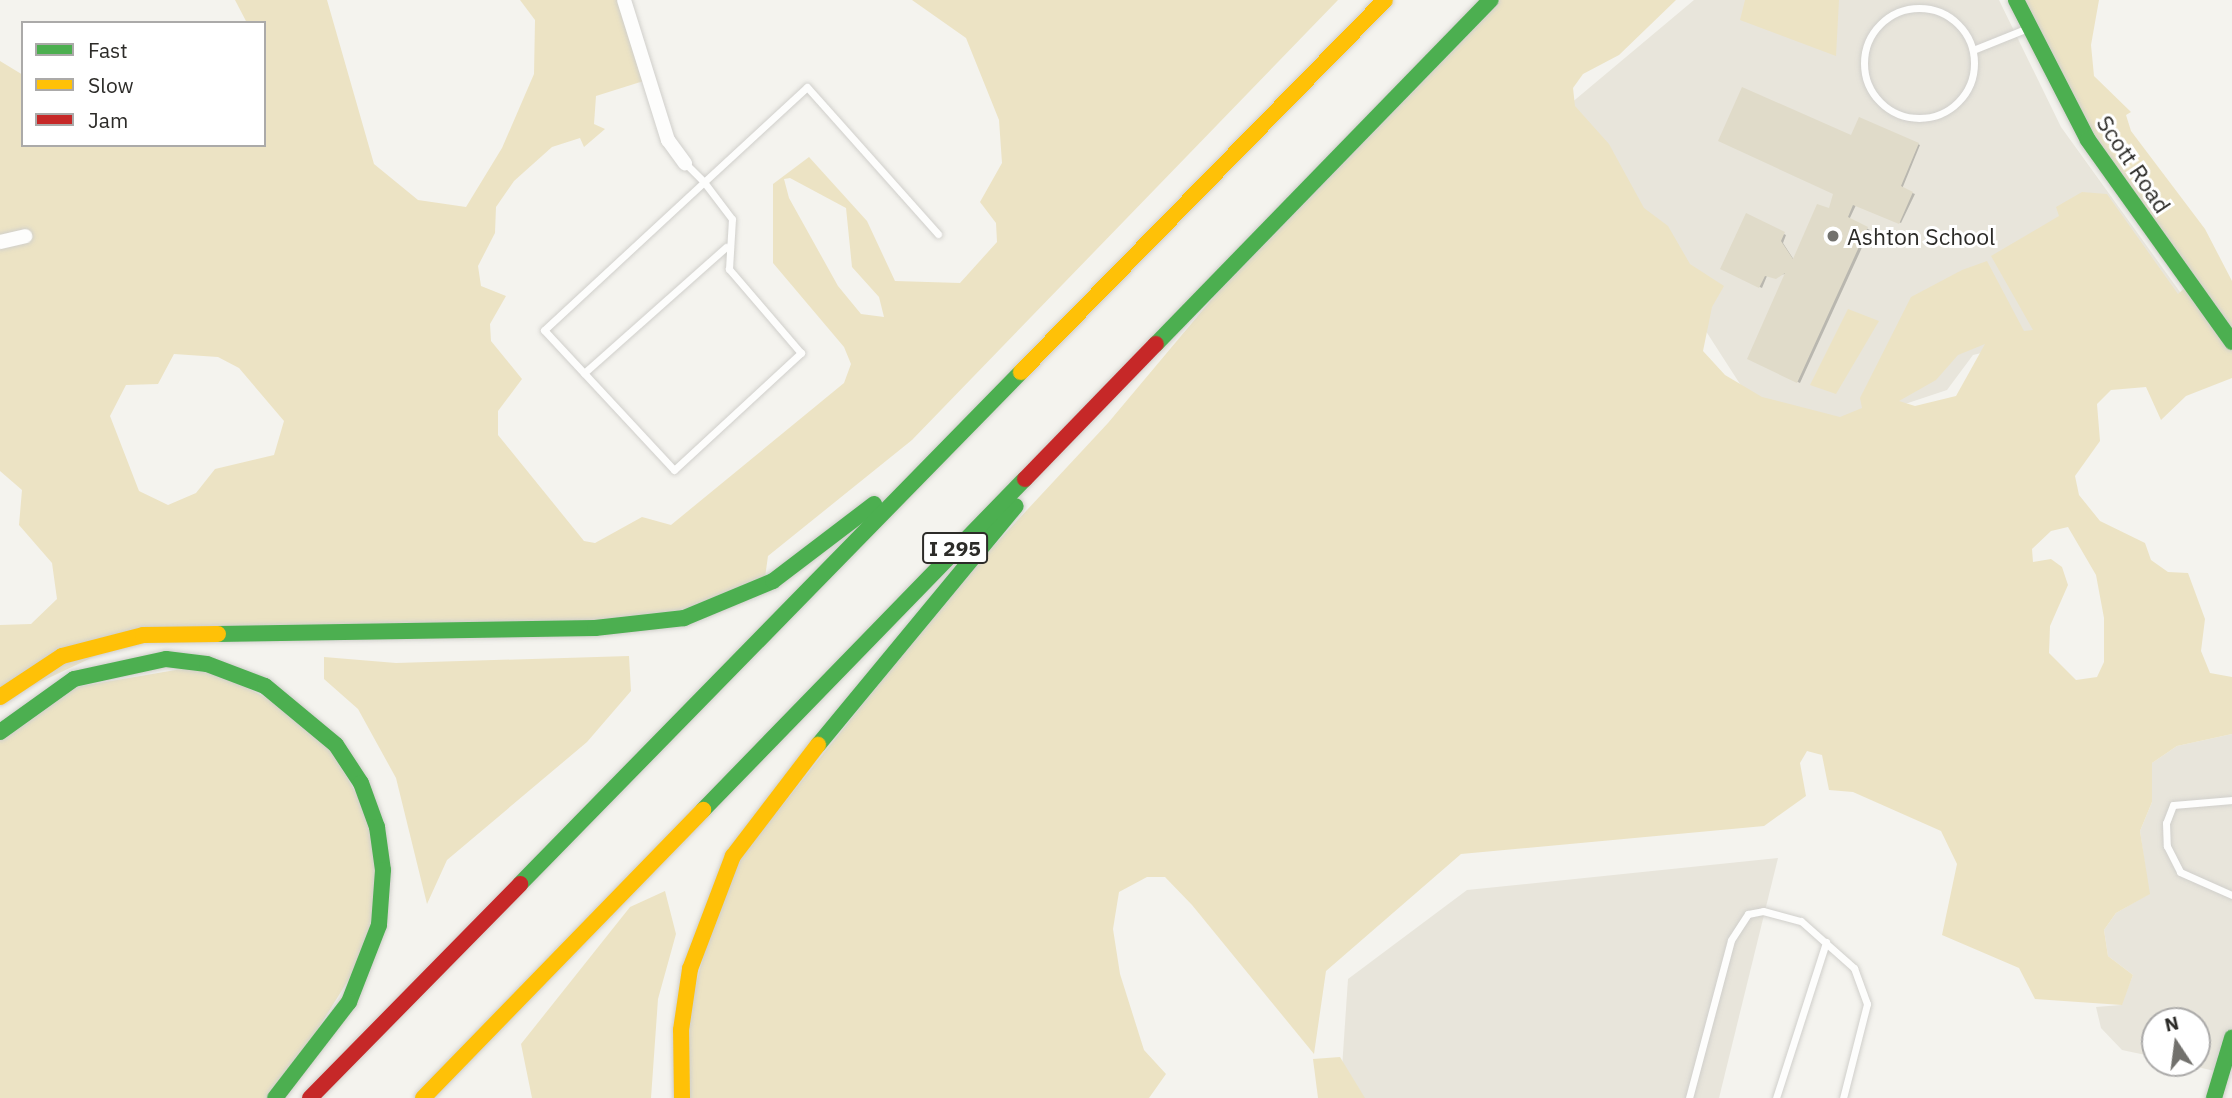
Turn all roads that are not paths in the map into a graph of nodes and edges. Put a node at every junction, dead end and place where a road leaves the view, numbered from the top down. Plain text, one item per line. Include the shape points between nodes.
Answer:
1 (624, 0) edge
2 (1385, 0) edge
3 (1490, 0) edge
4 (2016, 0) edge
5 (2028, 27) junction
6 (1973, 50) junction
7 (685, 163) joint
8 (704, 182) junction
9 (938, 234) dead end
10 (25, 236) dead end
11 (0, 242) edge
12 (726, 247) junction
13 (2232, 342) edge
14 (584, 373) junction
15 (1097, 404) junction
16 (971, 425) junction
17 (0, 697) edge
18 (0, 732) edge
19 (2232, 800) edge
20 (2232, 895) edge
21 (1826, 942) junction
22 (2232, 1038) edge
23 (275, 1098) edge
24 (310, 1098) edge
25 (423, 1098) edge
26 (682, 1098) edge
27 (1689, 1098) edge
28 (1776, 1098) edge
29 (1843, 1098) edge
30 (2214, 1098) edge

1 - 7 street via 668,140
2 - 16 main road
3 - 15 main road, I 295
4 - 5 main road, Scott Road
5 - 6 lane
5 - 13 main road, Scott Road via 2088,140
6 - 6 lane via 1954,20 1922,8 1904,10 1875,29 1866,46 1866,83 1891,112 1928,119 1961,101 1973,76
7 - 8 lane
8 - 9 lane via 807,87
8 - 12 lane via 732,219
8 - 14 lane via 544,330
10 - 11 street
12 - 14 lane
12 - 14 lane via 729,269 800,353 674,470
15 - 25 main road, I 295
15 - 26 main road via 780,790 733,856 690,969 681,1030
16 - 17 main road via 796,566 706,612 595,628 143,635 62,656
16 - 24 main road
18 - 23 main road via 74,679 166,659 207,664 265,686 336,745 361,783 377,827 383,870 379,925 345,1008
19 - 20 lane via 2173,805 2166,824 2167,846 2180,872
21 - 27 lane via 1801,921 1763,911 1748,914 1731,940
21 - 28 lane
21 - 29 lane via 1854,968 1867,1004
22 - 30 main road

